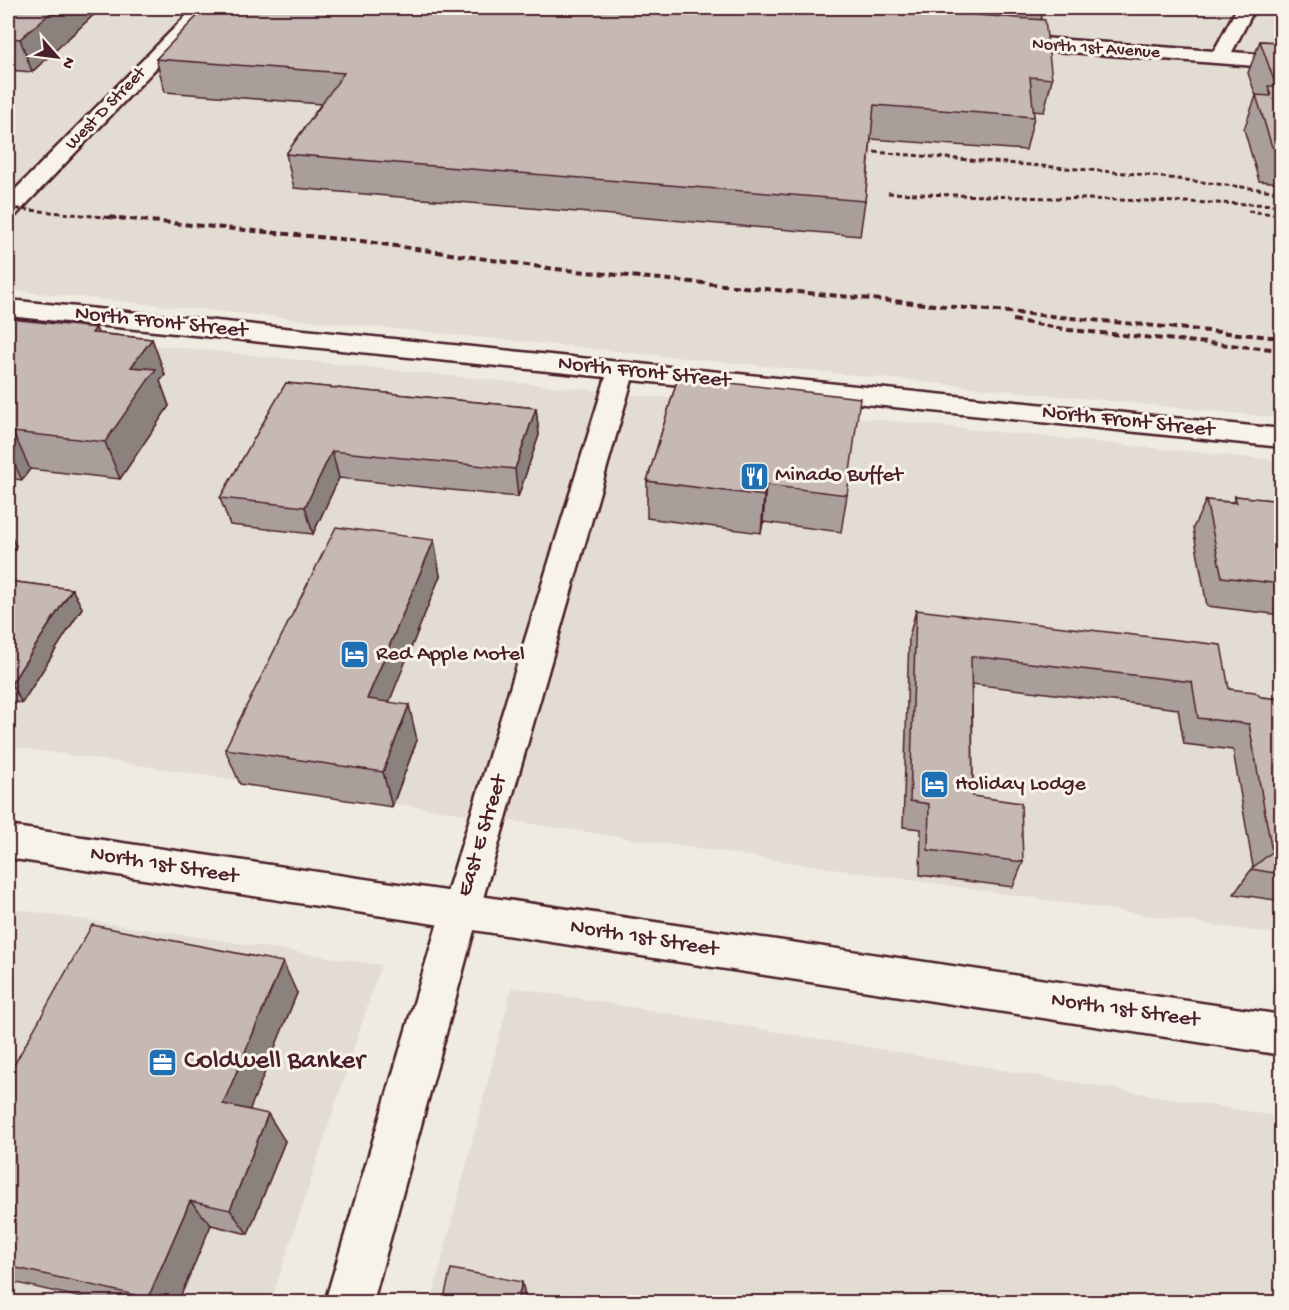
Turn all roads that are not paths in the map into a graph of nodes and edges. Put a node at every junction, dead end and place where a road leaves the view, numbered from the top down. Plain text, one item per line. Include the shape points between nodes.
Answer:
1 (204, 8) edge
2 (1246, 8) edge
3 (984, 40) edge
4 (1220, 58) junction
5 (1281, 62) edge
6 (8, 210) edge
7 (8, 308) edge
8 (621, 371) junction
9 (1281, 438) edge
10 (8, 842) edge
11 (460, 912) junction
12 (1281, 1035) edge
13 (349, 1302) edge

1 - 6 street, West D Street
2 - 4 street
3 - 4 street, North 1st Avenue
4 - 5 street, North 1st Avenue
7 - 8 street, North Front Street
8 - 9 street, North Front Street
8 - 11 street, East E Street
10 - 11 street, North 1st Street
11 - 12 street, North 1st Street
11 - 13 street, East E Street

